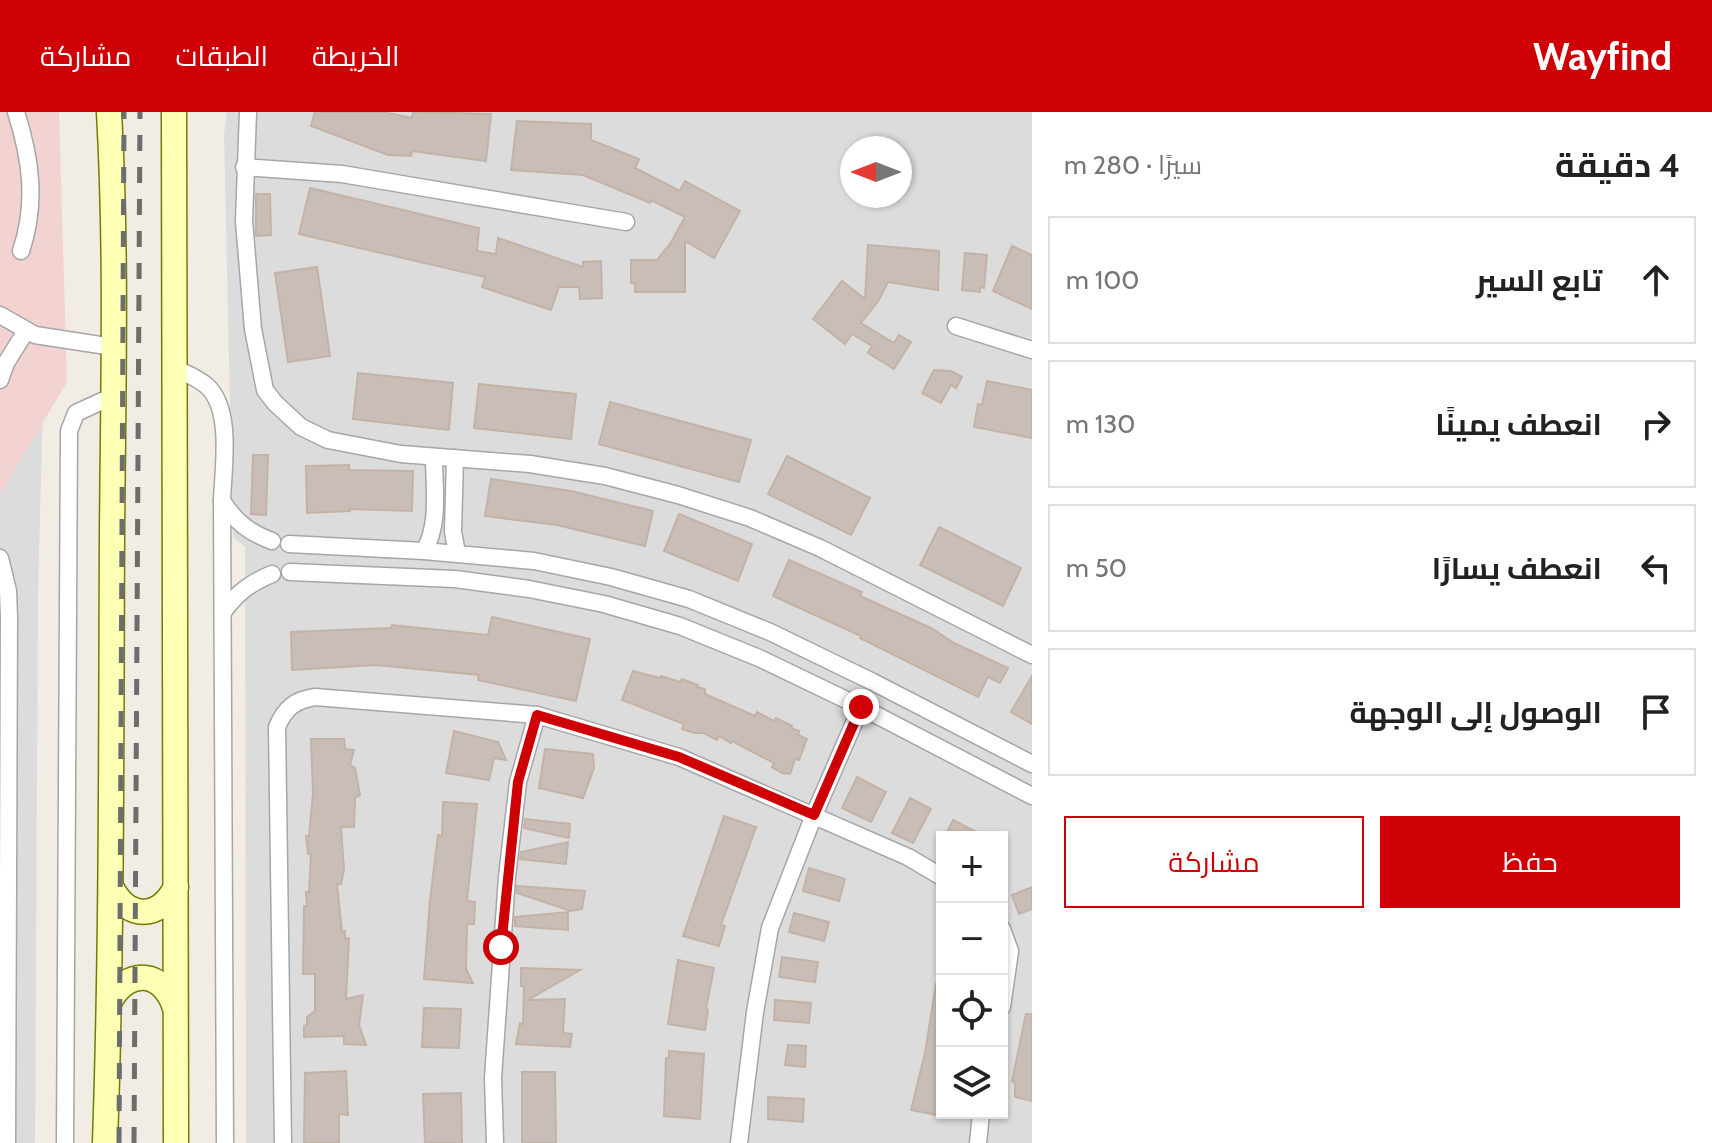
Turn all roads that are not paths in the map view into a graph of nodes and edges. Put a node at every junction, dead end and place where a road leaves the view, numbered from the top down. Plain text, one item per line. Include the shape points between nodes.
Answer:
1 (16, 112) edge
2 (109, 112) edge
3 (174, 112) edge
4 (248, 112) edge
5 (244, 167) junction
6 (626, 222) dead end
7 (21, 251) dead end
8 (0, 315) edge
9 (956, 326) dead end
10 (26, 331) junction
11 (113, 347) junction
12 (1032, 350) edge
13 (175, 368) junction
14 (0, 380) edge
15 (113, 396) junction
16 (434, 457) junction
17 (455, 458) junction
18 (222, 501) junction
19 (272, 541) dead end
20 (289, 544) dead end
21 (318, 545) junction
22 (424, 551) junction
23 (457, 553) junction
24 (0, 558) edge
25 (318, 572) junction
26 (704, 605) junction
27 (223, 612) junction
28 (693, 631) junction
29 (1032, 655) edge
30 (4, 697) edge
31 (861, 707) junction
32 (537, 715) junction
33 (4, 732) edge
34 (1032, 764) edge
35 (1032, 796) edge
36 (814, 815) junction
37 (936, 873) edge
38 (111, 887) junction
39 (176, 887) junction
40 (4, 907) edge
41 (4, 953) edge
42 (110, 1001) junction
43 (175, 1008) junction
44 (980, 1119) edge
45 (7, 1143) edge
46 (65, 1143) edge
47 (105, 1143) edge
48 (176, 1143) edge
49 (225, 1143) edge
50 (283, 1143) edge
51 (495, 1143) edge
52 (739, 1143) edge
53 (978, 1143) edge

1 - 7 street via 31,178 31,209
2 - 11 main road
3 - 13 main road
4 - 5 street
5 - 6 street via 342,174
5 - 16 street via 247,275 269,397 313,434
8 - 10 street
9 - 12 street
10 - 11 street
10 - 14 street
11 - 15 main road
13 - 18 street via 207,386 222,410
13 - 39 main road
15 - 38 main road
15 - 46 street via 76,413 69,431
16 - 17 street
16 - 22 street via 433,523
17 - 23 street
17 - 29 street via 605,476 750,518
18 - 19 street via 234,519
18 - 27 street
20 - 21 street
21 - 22 street
21 - 25 street
22 - 23 street
23 - 26 street via 611,577
24 - 30 street via 8,591
25 - 27 street via 281,573 253,581
25 - 28 street via 455,579 529,589 604,604
26 - 28 street
26 - 34 street via 770,632
27 - 49 street
28 - 31 street
30 - 33 street
31 - 35 street
31 - 36 street
32 - 36 street via 679,757
32 - 50 street via 315,697 302,699 282,715 277,740
32 - 51 street via 518,782 507,877 493,1078
33 - 40 street
36 - 37 street
36 - 52 street via 770,928
38 - 39 main road via 129,909 143,912 158,909
38 - 42 main road
39 - 43 main road
40 - 41 street
41 - 45 street
42 - 43 main road via 116,989 139,977 163,986
42 - 47 main road
43 - 48 main road
44 - 53 street

